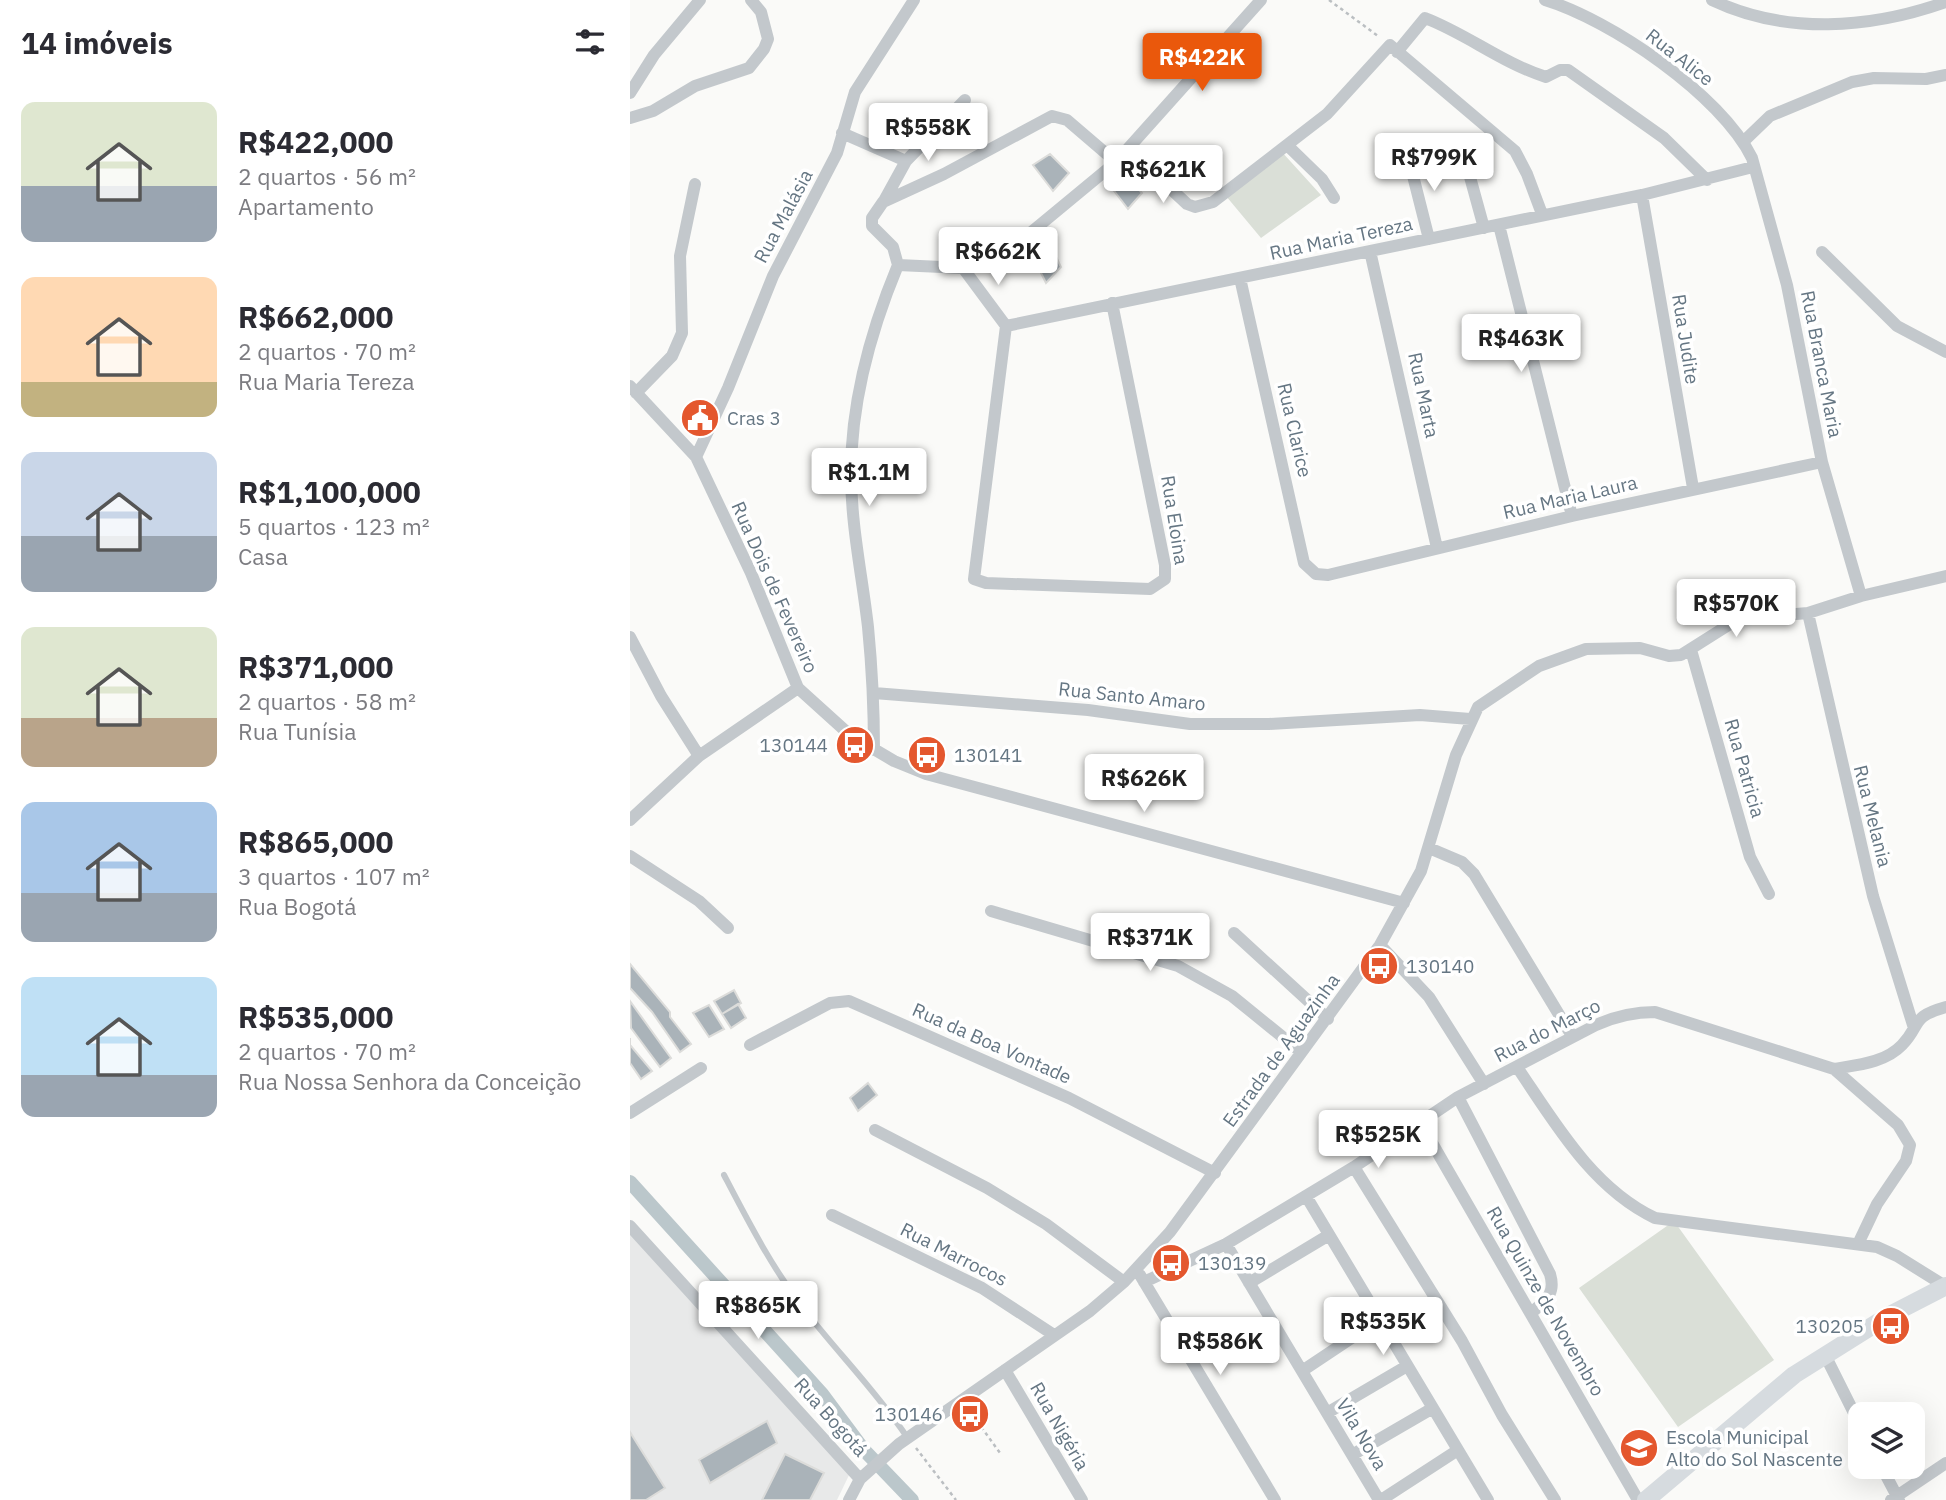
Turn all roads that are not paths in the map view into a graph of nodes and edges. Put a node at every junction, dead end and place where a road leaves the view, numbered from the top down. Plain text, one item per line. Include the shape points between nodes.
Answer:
1 (700, 0) edge
2 (751, 0) edge
3 (914, 0) edge
4 (1261, 0) edge
5 (1545, 0) edge
6 (1712, 0) edge
7 (1946, 2) edge
8 (1393, 48) junction
9 (1946, 75) edge
10 (630, 93) edge
11 (965, 100) dead end
12 (630, 118) edge
13 (842, 133) junction
14 (1744, 141) junction
15 (1453, 144) dead end
16 (1287, 145) junction
17 (1128, 149) junction
18 (1408, 156) dead end
19 (906, 161) junction
20 (1116, 162) junction
21 (1753, 167) junction
22 (1707, 180) junction
23 (695, 184) dead end
24 (1642, 195) junction
25 (1334, 198) dead end
26 (883, 201) junction
27 (1542, 214) junction
28 (1499, 225) junction
29 (1484, 228) junction
30 (1429, 239) junction
31 (1370, 251) junction
32 (1822, 252) dead end
33 (898, 265) junction
34 (963, 268) junction
35 (1240, 278) junction
36 (1112, 303) junction
37 (1006, 326) junction
38 (1946, 352) edge
39 (633, 389) edge
40 (696, 457) junction
41 (1822, 462) junction
42 (1693, 488) junction
43 (1572, 516) junction
44 (1437, 548) junction
45 (1328, 575) joint
46 (1946, 576) edge
47 (1861, 596) junction
48 (1808, 612) junction
49 (630, 637) edge
50 (1691, 650) junction
51 (798, 688) junction
52 (874, 693) junction
53 (1470, 719) junction
54 (874, 750) junction
55 (699, 756) junction
56 (630, 820) edge
57 (1429, 848) junction
58 (630, 856) edge
59 (1769, 894) dead end
60 (1404, 903) junction
61 (991, 911) dead end
62 (727, 929) dead end
63 (1234, 933) dead end
64 (1380, 945) junction
65 (1946, 1007) edge
66 (1328, 1019) junction
67 (1913, 1025) junction
68 (1572, 1036) junction
69 (750, 1045) dead end
70 (1301, 1052) junction
71 (1517, 1067) junction
72 (701, 1068) dead end
73 (1834, 1069) junction
74 (1484, 1084) junction
75 (1458, 1097) junction
76 (630, 1113) edge
77 (1420, 1122) junction
78 (875, 1130) dead end
79 (1354, 1167) junction
80 (1215, 1173) junction
81 (724, 1175) dead end
82 (1306, 1196) junction
83 (832, 1215) dead end
84 (630, 1226) edge
85 (1329, 1235) junction
86 (1226, 1244) junction
87 (1857, 1244) junction
88 (1137, 1270) junction
89 (1124, 1282) junction
90 (1144, 1282) junction
91 (1250, 1283) junction
92 (1946, 1286) edge
93 (1531, 1313) junction
94 (1380, 1319) junction
95 (1054, 1335) junction
96 (1825, 1355) junction
97 (1407, 1366) junction
98 (1005, 1370) junction
99 (1302, 1371) junction
100 (1848, 1402) edge
101 (1433, 1408) junction
102 (1327, 1413) junction
103 (903, 1441) junction
104 (1458, 1450) junction
105 (1352, 1455) junction
106 (1946, 1463) edge
107 (860, 1479) junction
108 (1887, 1479) edge
109 (1895, 1499) edge
110 (849, 1500) edge
111 (1082, 1500) edge
112 (1275, 1500) edge
113 (1380, 1500) edge
114 (1488, 1500) edge
115 (1555, 1500) edge
116 (1638, 1500) edge
117 (1646, 1500) edge

1 - 10 street via 654,55
2 - 12 street via 761,12 768,39 749,68 695,86 653,111
3 - 13 street, Rua Malásia via 855,92
4 - 17 street
5 - 14 street, Rua Alice via 1582,13 1632,43 1710,105
6 - 7 street via 1765,19 1850,25 1888,20
8 - 16 street via 1327,114
8 - 22 street via 1424,18 1471,38 1514,66 1546,77 1568,70 1664,138
8 - 27 street via 1515,151
9 - 14 street via 1852,82 1770,116
11 - 19 street
13 - 19 street
13 - 40 street, Rua Malásia via 826,178 773,276
14 - 21 street, Rua Branca Maria
15 - 29 street via 1470,177
16 - 17 street via 1234,188 1195,207 1186,204
16 - 25 street via 1322,179
17 - 20 street
18 - 30 street
19 - 26 street
20 - 26 street via 1067,120 1056,116
20 - 34 street via 1000,256
21 - 22 street, Rua Maria Tereza
21 - 41 street, Rua Branca Maria via 1787,285
22 - 24 street, Rua Maria Tereza
23 - 39 street via 680,256 682,333 672,356
24 - 27 street, Rua Maria Tereza
24 - 42 street, Rua Judite
26 - 33 street via 872,218 873,226 893,247
27 - 28 street, Rua Maria Tereza
28 - 29 street, Rua Maria Tereza
28 - 43 street
29 - 30 street, Rua Maria Tereza
30 - 31 street, Rua Maria Tereza
31 - 35 street, Rua Maria Tereza
31 - 44 street, Rua Marta
32 - 38 street via 1887,318
33 - 34 street
33 - 52 street via 865,369 851,471
34 - 37 street
35 - 36 street, Rua Maria Tereza
35 - 45 street, Rua Clarice via 1304,563 1316,574
36 - 37 street, Rua Maria Tereza
36 - 37 street, Rua Eloina via 1160,532 1165,579 1150,589 974,579
39 - 40 street, Rua Dois de Fevereiro
40 - 51 street, Rua Dois de Fevereiro
41 - 42 street, Rua Maria Laura
41 - 47 street, Rua Branca Maria
42 - 43 street, Rua Maria Laura
43 - 44 street, Rua Maria Laura
44 - 45 street, Rua Maria Laura
46 - 47 street, Estrada de Aguazinha
47 - 48 street, Estrada de Aguazinha
48 - 50 street, Estrada de Aguazinha via 1738,619
48 - 67 street, Rua Melania via 1873,896
49 - 55 street
50 - 53 street, Estrada de Aguazinha via 1669,656 1640,648 1575,652 1511,682 1478,707
50 - 59 street, Rua Patricia via 1750,857
51 - 54 street, Rua Dois de Fevereiro via 836,724
51 - 55 street
52 - 53 street, Rua Santo Amaro via 1088,710 1189,724 1420,715
52 - 54 street
53 - 57 street, Estrada de Aguazinha
54 - 60 street, Rua Dois de Fevereiro via 926,775
55 - 56 street
57 - 60 street, Estrada de Aguazinha
57 - 68 street via 1461,862 1474,874
58 - 62 street via 699,901
60 - 64 street, Estrada de Aguazinha
61 - 70 street via 1178,965 1233,996
63 - 66 street
64 - 66 street, Estrada de Aguazinha
64 - 74 street via 1429,997
65 - 67 street
66 - 70 street, Estrada de Aguazinha
67 - 73 street via 1902,1045 1888,1055
68 - 71 street, Rua do Março
68 - 73 street, Rua do Março via 1619,1014 1655,1012
69 - 80 street, Rua da Boa Vontade via 830,1003 849,1001 1069,1098
70 - 80 street, Estrada de Aguazinha
71 - 74 street, Rua do Março
71 - 87 street via 1592,1171 1632,1207 1656,1218
72 - 76 street
73 - 87 street, Rua do Março via 1898,1125 1910,1145 1906,1161
74 - 75 street, Rua do Março
75 - 77 street, Rua do Março
75 - 93 street via 1550,1273 1551,1294
77 - 79 street, Rua do Março
77 - 93 street, Rua Quinze de Novembro
78 - 89 street via 1046,1224
79 - 82 street, Rua do Março
79 - 115 street
80 - 88 street, Estrada de Aguazinha
81 - 103 lane via 764,1253 803,1308 885,1405
82 - 85 street
82 - 86 street, Rua do Março
83 - 95 street, Rua Marrocos via 982,1288
84 - 107 street, Rua Bogotá
85 - 91 street
85 - 94 street
86 - 90 street, Rua do Março
86 - 91 street, Vila Nova
87 - 92 street via 1898,1256
88 - 89 street, Estrada de Aguazinha
88 - 90 street
89 - 95 street, Estrada de Aguazinha
90 - 112 street
91 - 99 street, Vila Nova
92 - 96 main road
93 - 116 street, Rua Quinze de Novembro
94 - 97 street
94 - 99 street
95 - 98 street, Estrada de Aguazinha
96 - 100 street
96 - 117 main road via 1770,1393
97 - 101 street
97 - 102 street
98 - 103 street, Estrada de Aguazinha
98 - 111 street, Rua Nigéria
99 - 102 street, Vila Nova
101 - 104 street
101 - 105 street
102 - 105 street, Vila Nova
103 - 107 street, Estrada de Aguazinha
104 - 113 street
104 - 114 street
105 - 113 street, Vila Nova
106 - 109 street
107 - 110 street, Estrada de Aguazinha
108 - 109 street

